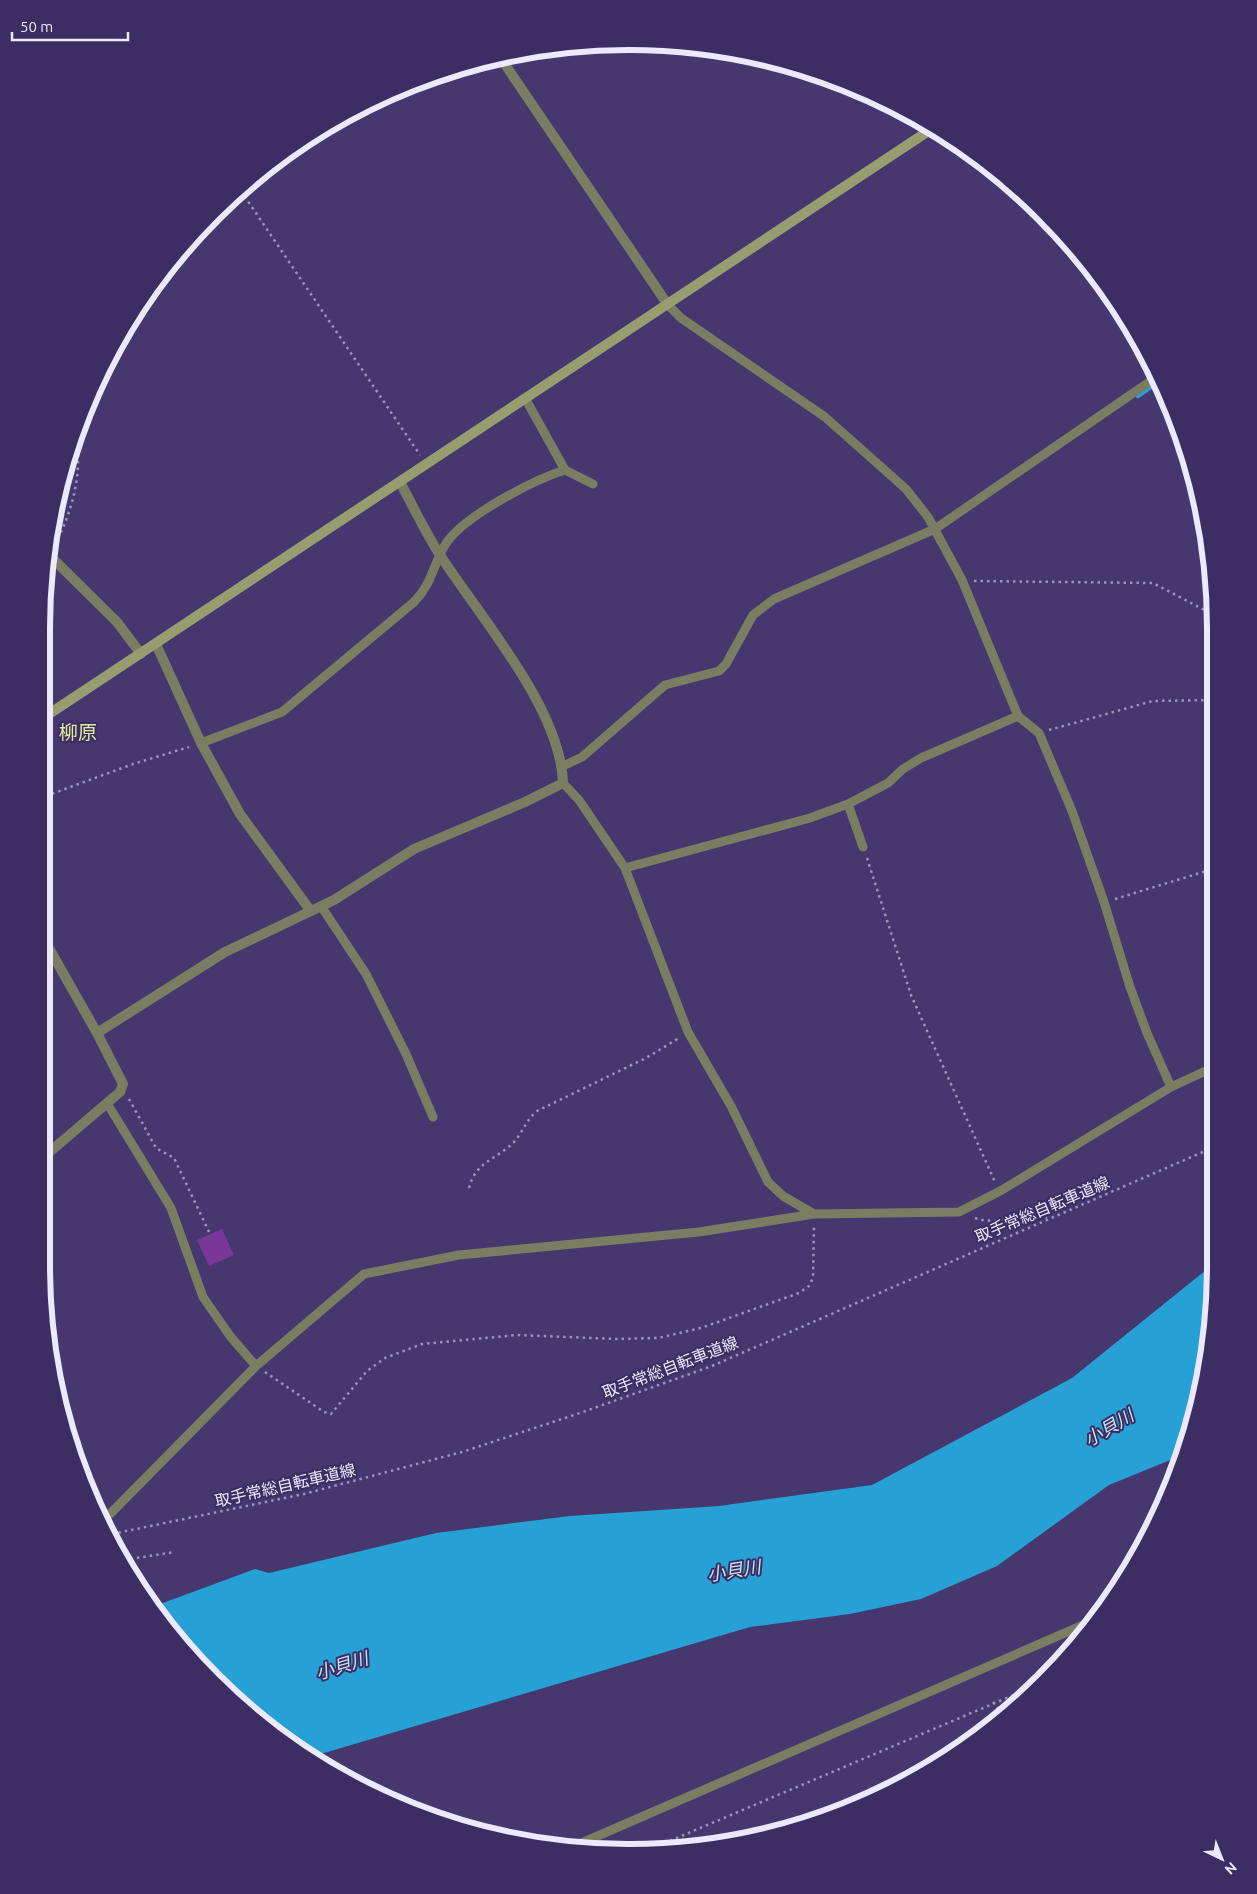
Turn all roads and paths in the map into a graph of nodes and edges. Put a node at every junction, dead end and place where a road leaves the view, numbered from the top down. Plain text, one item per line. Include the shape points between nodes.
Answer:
1 (505, 64) edge
2 (926, 133) edge
3 (245, 196) edge
4 (668, 306) junction
5 (1151, 381) edge
6 (525, 398) junction
7 (76, 459) edge
8 (426, 464) junction
9 (565, 470) junction
10 (400, 482) junction
11 (592, 484) dead end
12 (935, 529) junction
13 (57, 542) edge
14 (441, 556) junction
15 (54, 559) edge
16 (962, 580) junction
17 (1207, 611) edge
18 (156, 644) junction
19 (141, 654) junction
20 (1207, 700) edge
21 (50, 713) edge
22 (1018, 716) junction
23 (1039, 733) junction
24 (201, 743) junction
25 (562, 766) junction
26 (563, 783) junction
27 (50, 795) edge
28 (848, 804) junction
29 (863, 847) joint
30 (625, 868) junction
31 (1207, 871) edge
32 (1104, 902) junction
33 (321, 906) junction
34 (310, 910) junction
35 (50, 950) edge
36 (688, 1032) junction
37 (97, 1034) junction
38 (1207, 1070) edge
39 (122, 1084) junction
40 (1171, 1087) junction
41 (107, 1103) junction
42 (433, 1118) dead end
43 (1207, 1150) edge
44 (50, 1152) edge
45 (469, 1188) dead end
46 (1002, 1190) junction
47 (959, 1212) junction
48 (814, 1214) junction
49 (1048, 1218) junction
50 (210, 1234) dead end
51 (256, 1366) junction
52 (107, 1516) edge
53 (116, 1533) edge
54 (174, 1552) dead end
55 (130, 1559) edge
56 (1080, 1626) edge
57 (1019, 1692) edge
58 (993, 1702) junction
59 (998, 1710) edge
60 (583, 1842) edge
61 (667, 1843) edge

1 - 4 street
2 - 4 street
3 - 8 path
4 - 6 street
4 - 12 lane via 825,417 906,489
5 - 12 lane
6 - 8 street
6 - 9 lane
7 - 13 path via 71,505
8 - 10 street
9 - 11 lane
9 - 14 lane via 525,487 476,516 449,540
10 - 14 street
10 - 18 street
12 - 16 lane
12 - 25 lane via 774,599 753,615 719,671 665,684 582,757
14 - 24 lane via 430,581 414,602 282,712
14 - 25 street via 536,700 556,739
15 - 19 street via 117,622
16 - 17 path via 1154,583
16 - 22 lane
18 - 19 street
18 - 24 street
19 - 21 street
20 - 23 path via 1153,701
22 - 23 lane
22 - 28 lane via 921,758 888,783
23 - 32 lane via 1072,811
24 - 27 path
24 - 34 street via 240,814
25 - 26 street
26 - 30 lane via 579,800
26 - 33 street via 414,850
28 - 29 lane
28 - 30 lane via 810,818
29 - 46 path via 911,995 996,1184
30 - 36 lane
31 - 32 path
32 - 40 lane via 1130,987
33 - 34 street
33 - 42 lane via 366,974 406,1054
34 - 37 street via 225,952
35 - 37 street
36 - 45 path via 646,1058 537,1111 529,1117 514,1142 473,1174
36 - 48 lane via 731,1106 768,1182 783,1196
37 - 39 street
38 - 40 lane
39 - 41 street via 120,1092
39 - 50 path via 156,1148 174,1158
40 - 46 lane
41 - 44 street
41 - 51 lane via 171,1208 203,1298
43 - 49 path, 取手常総自転車道線
46 - 47 lane
47 - 48 lane
47 - 49 path via 992,1222 1038,1215
48 - 51 lane via 699,1232 459,1256 364,1274
48 - 51 path via 814,1278 808,1286 799,1293 702,1328 658,1338 517,1335 422,1344 385,1358 368,1371 331,1414
49 - 53 path, 取手常総自転車道線 via 712,1366 583,1412 462,1452 314,1491
51 - 52 lane
54 - 55 path
56 - 60 lane
57 - 58 path
58 - 59 path
58 - 61 path

